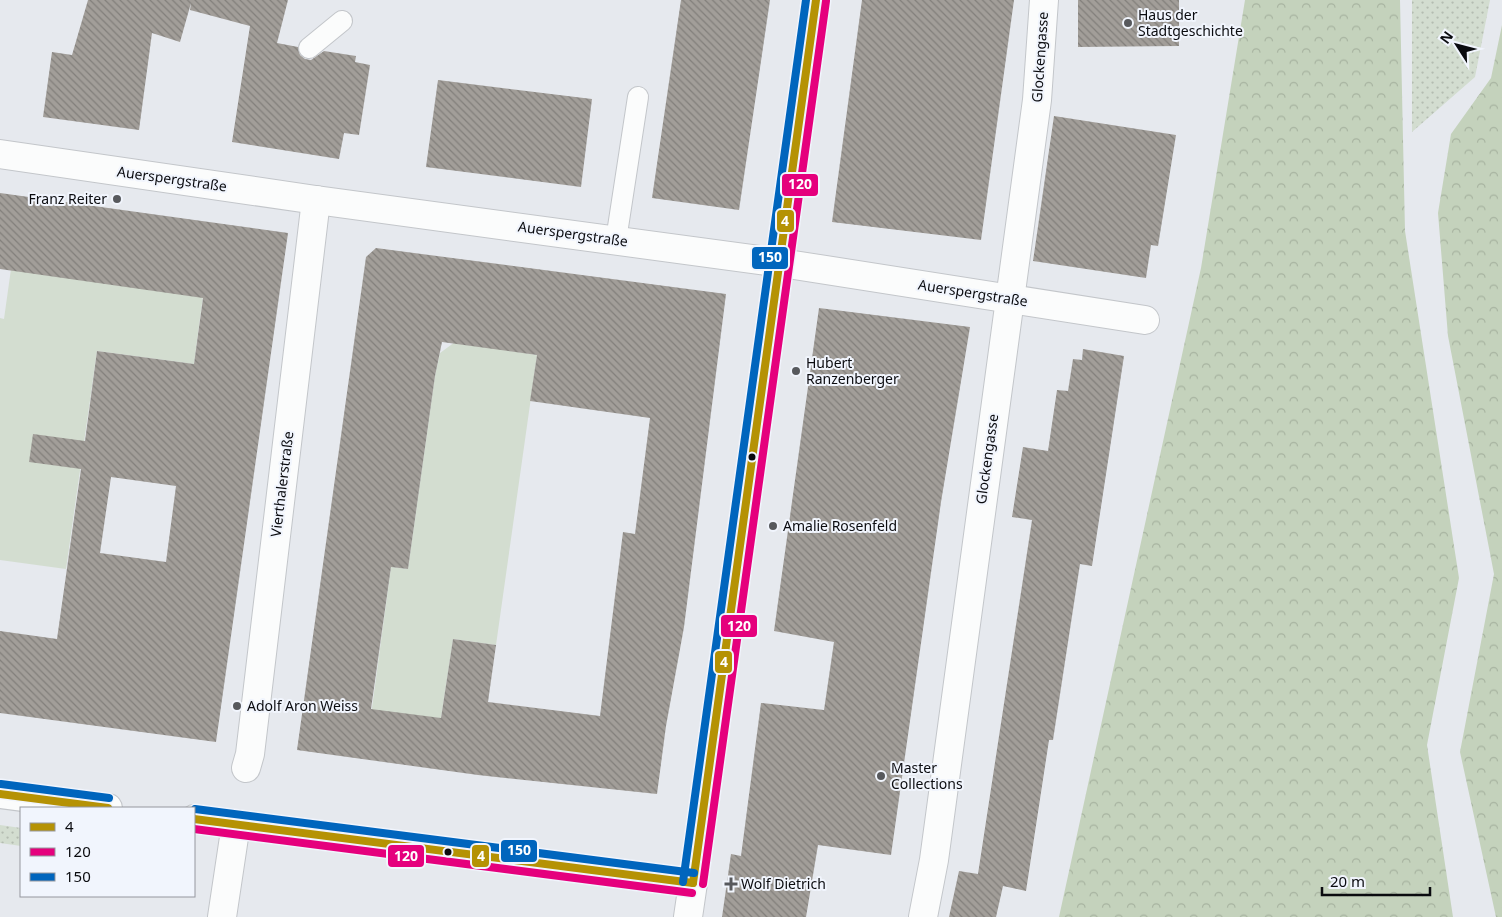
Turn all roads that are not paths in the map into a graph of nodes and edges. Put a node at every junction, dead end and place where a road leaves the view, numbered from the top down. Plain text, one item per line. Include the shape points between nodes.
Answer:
1 (816, 0) edge
2 (1044, 0) edge
3 (342, 21) dead end
4 (309, 48) dead end
5 (638, 97) dead end
6 (0, 154) edge
7 (316, 200) junction
8 (616, 240) junction
9 (781, 263) junction
10 (1010, 299) junction
11 (1145, 320) dead end
12 (246, 768) dead end
13 (0, 794) edge
14 (100, 807) edge
15 (195, 819) edge
16 (236, 824) junction
17 (693, 883) junction
18 (222, 917) edge
19 (688, 917) edge
20 (924, 917) edge

1 - 9 street
2 - 10 street, Glockengasse via 1037,100
3 - 4 lane
5 - 8 lane
6 - 7 street, Auerspergstraße
7 - 8 street, Auerspergstraße
7 - 12 street, Vierthalerstraße
8 - 9 street, Auerspergstraße
9 - 10 street, Auerspergstraße
9 - 17 street
10 - 11 street, Auerspergstraße
10 - 20 street, Glockengasse via 936,850
13 - 14 street
15 - 16 street
16 - 17 street
16 - 18 street
17 - 19 street

